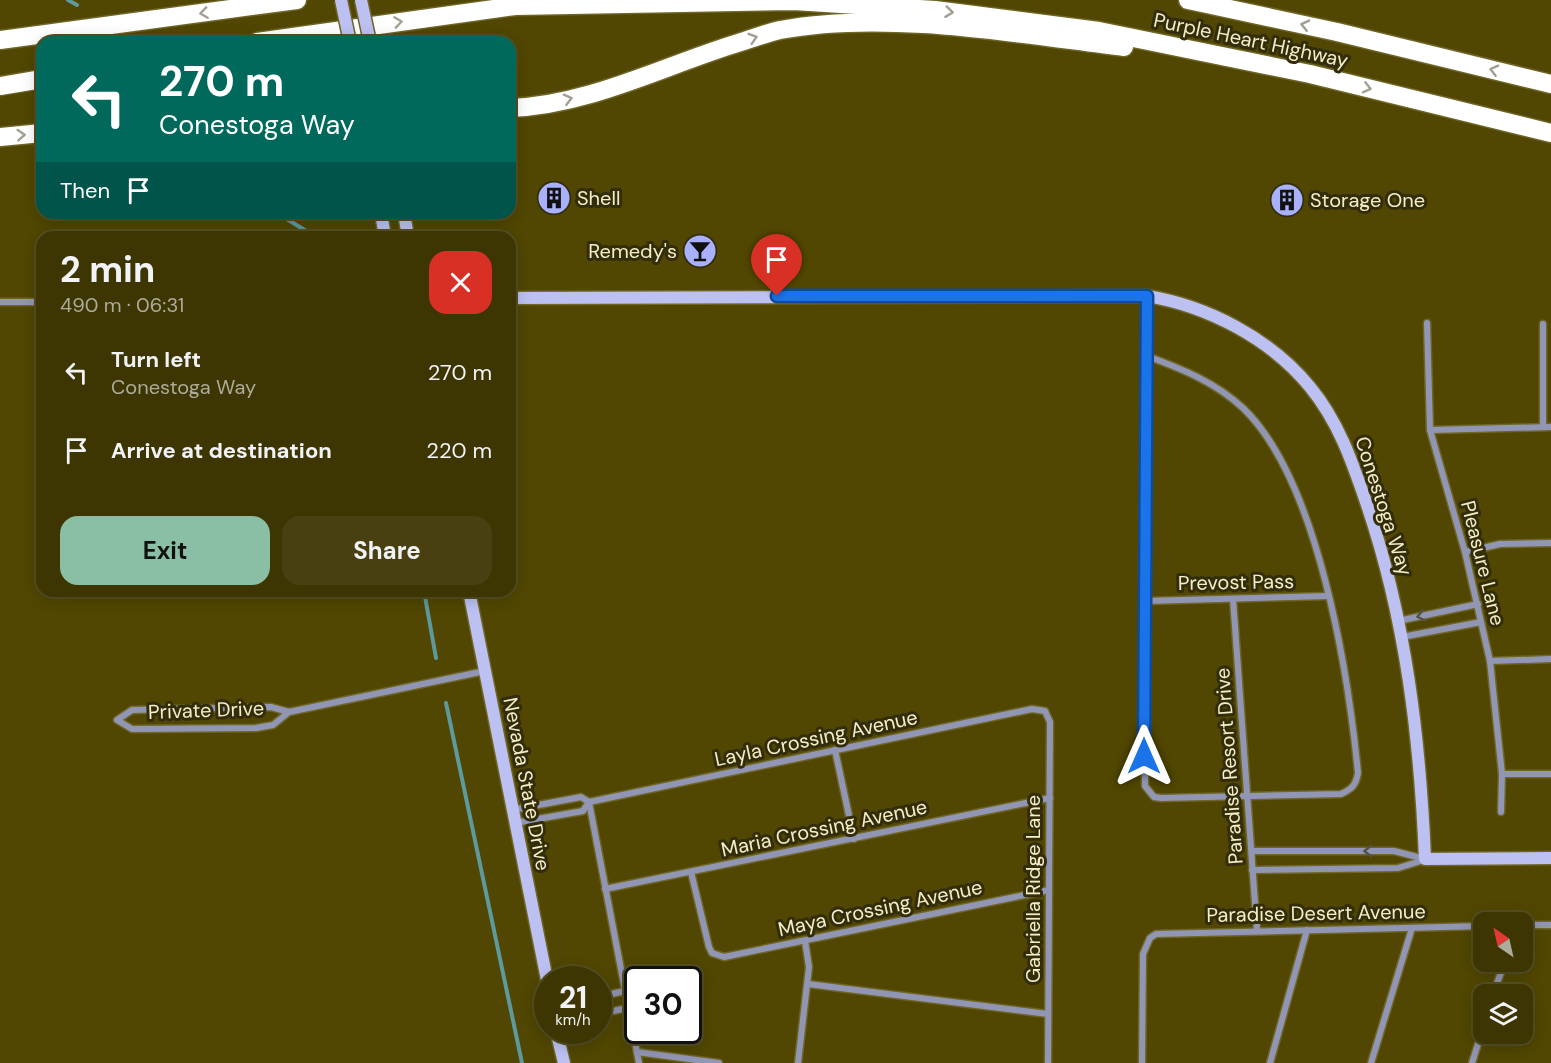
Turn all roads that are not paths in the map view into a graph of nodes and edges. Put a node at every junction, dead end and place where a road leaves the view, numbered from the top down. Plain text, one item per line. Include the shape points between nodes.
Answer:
1 (341, 0) edge
2 (361, 0) edge
3 (1188, 0) edge
4 (281, 1) edge
5 (300, 36) edge
6 (349, 36) edge
7 (369, 36) edge
8 (0, 40) edge
9 (36, 72) edge
10 (1310, 74) junction
11 (0, 77) edge
12 (36, 80) edge
13 (1551, 84) edge
14 (0, 86) edge
15 (516, 108) edge
16 (36, 133) edge
17 (1551, 133) edge
18 (0, 136) edge
19 (1147, 296) junction
20 (516, 298) edge
21 (0, 302) edge
22 (36, 302) edge
23 (1427, 323) dead end
24 (1543, 324) dead end
25 (1147, 356) junction
26 (1543, 427) junction
27 (1551, 427) edge
28 (1430, 430) junction
29 (1551, 543) edge
30 (1465, 552) junction
31 (1328, 596) junction
32 (470, 597) edge
33 (1233, 599) junction
34 (1145, 601) junction
35 (1478, 604) junction
36 (1398, 621) junction
37 (1481, 622) junction
38 (1402, 637) junction
39 (1551, 659) edge
40 (1490, 661) junction
41 (485, 671) junction
42 (289, 712) junction
43 (1048, 716) joint
44 (835, 750) junction
45 (1502, 774) junction
46 (1551, 774) edge
47 (1248, 796) junction
48 (1050, 798) junction
49 (589, 802) junction
50 (1501, 812) dead end
51 (514, 817) junction
52 (854, 838) junction
53 (1252, 851) junction
54 (1551, 858) edge
55 (1425, 859) junction
56 (1252, 870) junction
57 (691, 872) junction
58 (605, 890) junction
59 (1049, 890) junction
60 (1551, 925) edge
61 (1473, 926) edge
62 (1533, 926) edge
63 (1412, 928) junction
64 (1307, 930) junction
65 (1257, 931) junction
66 (805, 941) junction
67 (544, 966) edge
68 (808, 984) junction
69 (624, 986) edge
70 (1048, 1014) junction
71 (559, 1044) edge
72 (635, 1044) edge
73 (1478, 1044) edge
74 (636, 1052) junction
75 (564, 1063) edge
76 (639, 1063) edge
77 (719, 1063) edge
78 (798, 1063) edge
79 (1048, 1063) edge
80 (1142, 1063) edge
81 (1270, 1063) edge
82 (1371, 1063) edge
83 (1472, 1063) edge

1 - 6 street, bridge
2 - 7 street, bridge
13 -> 3 highway, Purple Heart Highway
4 -> 8 highway
5 -> 10 highway, Purple Heart Highway via 516,6 794,1 935,10 1099,31
9 - 11 highway
15 -> 10 highway via 537,107 599,92 780,30 862,23 976,29
10 -> 17 highway, Purple Heart Highway
12 - 14 highway
18 -> 16 highway
19 - 20 street, Conestoga Way
19 - 25 street
19 - 36 street, Conestoga Way via 1224,321 1275,352 1310,387 1332,418 1353,462
21 - 22 street
23 - 28 street, Pleasure Lane
24 - 26 street
25 - 31 street via 1215,386 1244,409 1269,437 1290,478
25 - 34 street
26 - 27 street
26 - 28 street
28 - 30 street, Pleasure Lane
29 - 30 street via 1500,544
30 - 35 street, Pleasure Lane
31 - 33 street, Prevost Pass
31 - 47 street via 1352,716 1358,773 1353,788 1341,794
32 - 41 street, Nevada State Drive
33 - 34 street, Prevost Pass
33 - 47 street, Paradise Resort Drive
34 - 47 street via 1144,779 1148,791 1161,798
35 -> 36 street
35 - 37 street, Pleasure Lane
36 - 38 street, Conestoga Way
37 - 38 street
37 - 40 street, Pleasure Lane
38 - 55 street, Conestoga Way via 1418,742
39 - 40 street
40 - 45 street, Pleasure Lane
41 - 42 street, Private Drive
41 - 51 street, Nevada State Drive
42 - 42 street, Private Drive via 271,707 132,710 117,720 132,729 256,728 273,725
43 - 44 street, Layla Crossing Avenue via 1045,711 1032,710
43 - 48 street, Gabriella Ridge Lane
44 - 49 street, Layla Crossing Avenue
44 - 52 street
45 - 46 street
45 - 50 street, Pleasure Lane
47 - 53 street, Paradise Resort Drive
48 - 52 street, Maria Crossing Avenue
48 - 59 street, Gabriella Ridge Lane
49 - 51 street, Layla Crossing Avenue via 581,798
49 - 51 street, Layla Crossing Avenue via 583,811
49 - 58 street
51 - 67 street, Nevada State Drive
52 - 57 street, Maria Crossing Avenue
55 -> 53 street via 1395,851
53 - 56 street, Paradise Resort Drive
54 - 55 street
55 - 56 street via 1398,868
56 - 65 street, Paradise Resort Drive
57 - 58 street, Maria Crossing Avenue
57 - 66 street, Maya Crossing Avenue via 709,947 718,956
58 - 69 street
59 - 66 street, Maya Crossing Avenue
59 - 70 street, Gabriella Ridge Lane
60 - 62 street
61 - 63 street, Paradise Desert Avenue
63 - 64 street, Paradise Desert Avenue
63 - 82 street
64 - 65 street, Paradise Desert Avenue
64 - 81 street
65 - 80 street, Paradise Desert Avenue via 1165,933 1150,938 1143,954
66 - 68 street
68 - 70 street
68 - 78 street
70 - 79 street, Gabriella Ridge Lane
71 - 75 street
72 - 74 street
73 - 83 street
74 - 76 street
74 - 77 street

